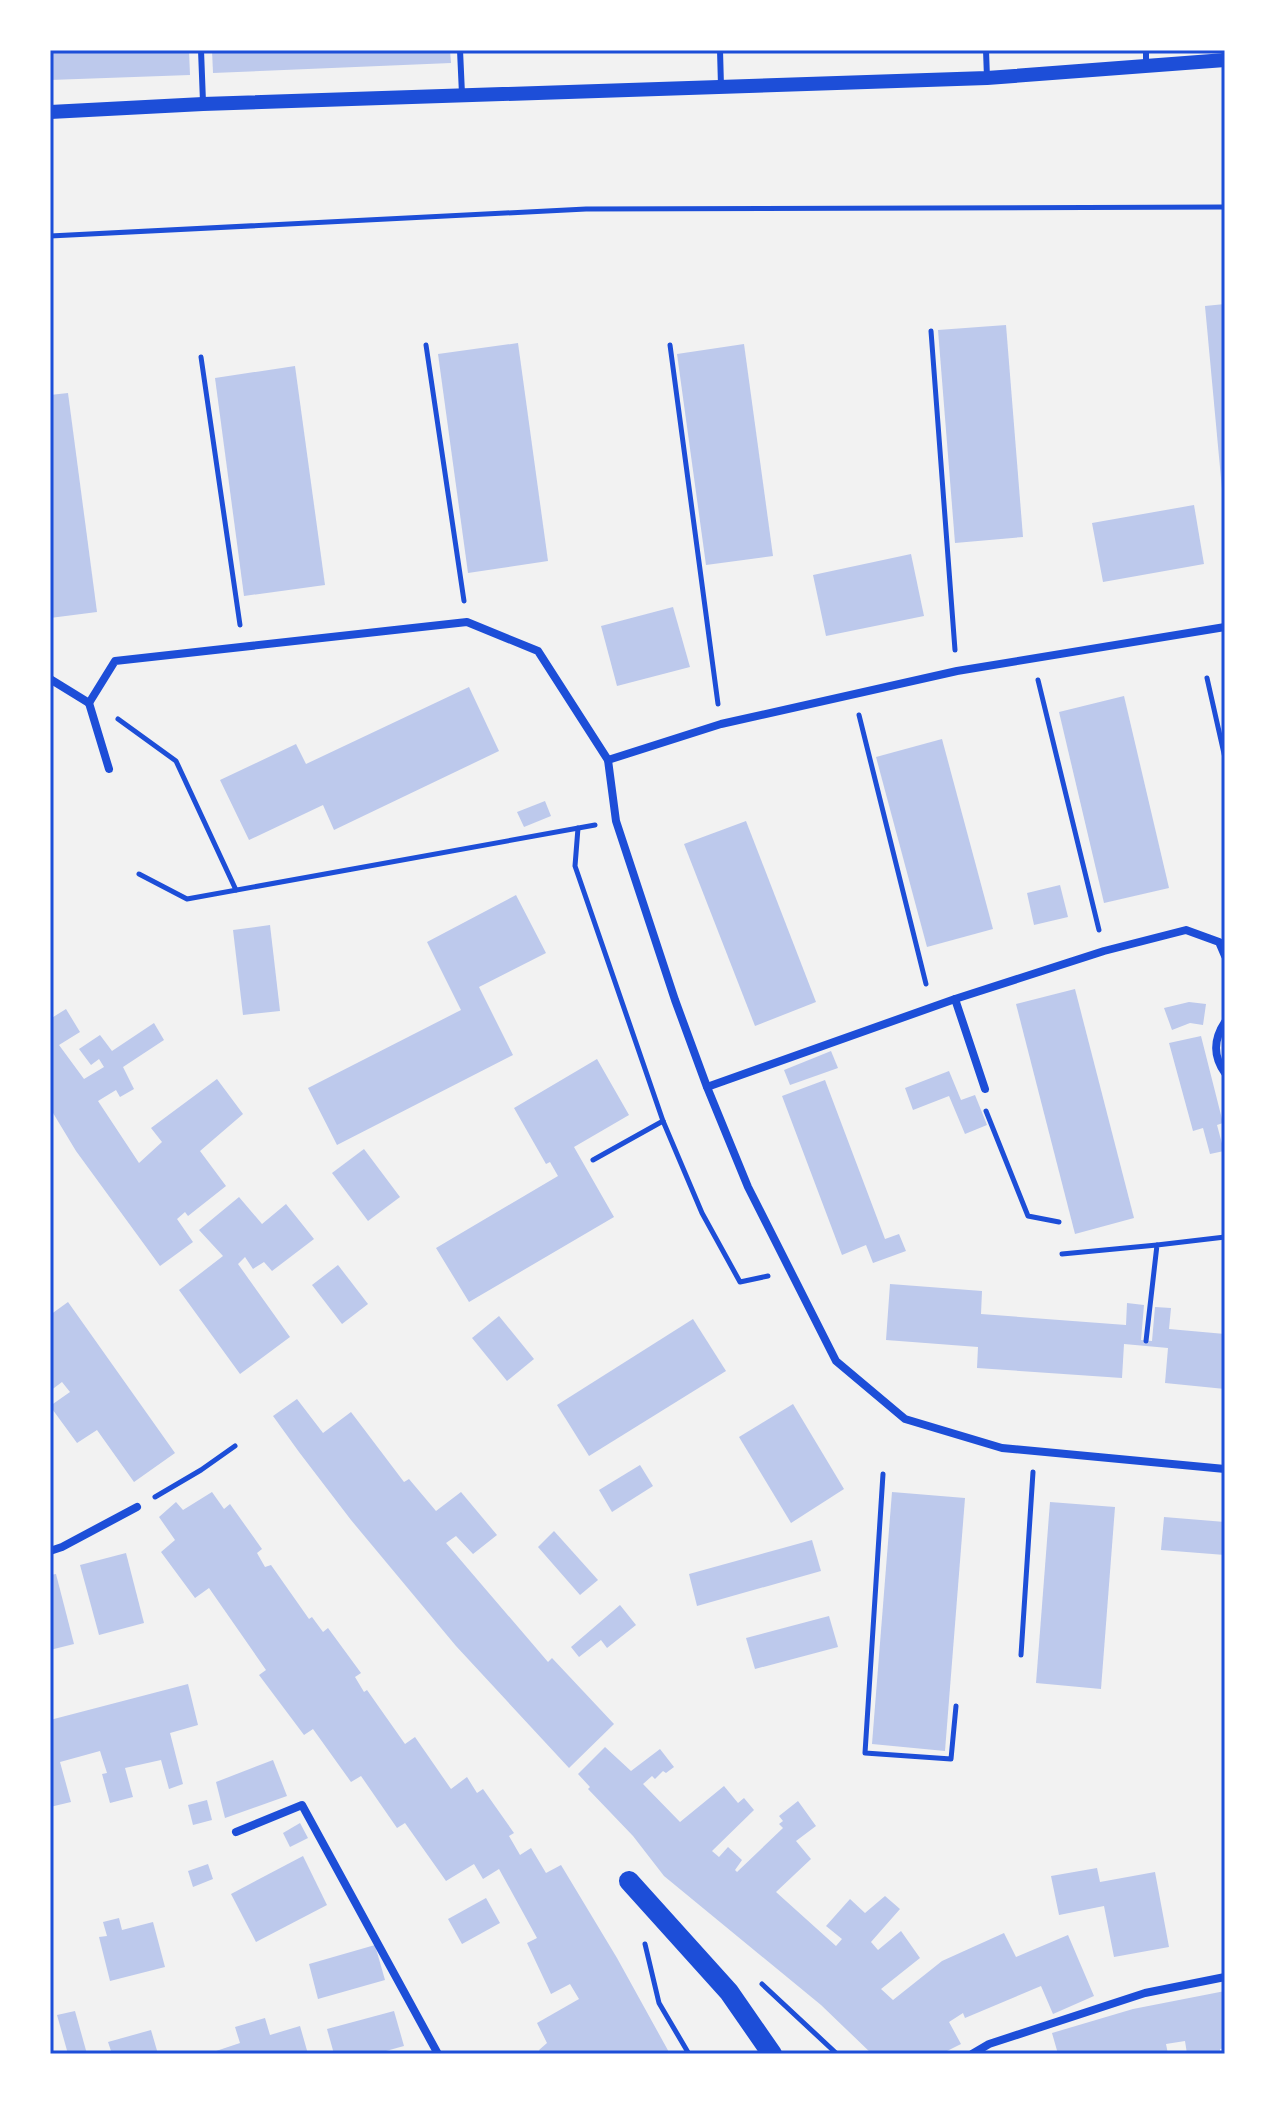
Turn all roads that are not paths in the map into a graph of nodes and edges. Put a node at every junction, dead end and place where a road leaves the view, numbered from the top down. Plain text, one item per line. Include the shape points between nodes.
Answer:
1 (201, 50) edge
2 (460, 50) edge
3 (720, 50) edge
4 (986, 50) edge
5 (1146, 57) edge
6 (1225, 60) edge
7 (987, 78) junction
8 (721, 86) junction
9 (462, 96) junction
10 (203, 104) junction
11 (50, 112) edge
12 (1225, 627) edge
13 (50, 679) edge
14 (89, 703) junction
15 (608, 760) junction
16 (109, 769) dead end
17 (1225, 956) edge
18 (955, 999) junction
19 (1225, 1022) edge
20 (1225, 1073) edge
21 (707, 1087) junction
22 (985, 1089) road end
23 (1225, 1469) edge
24 (137, 1507) road end
25 (50, 1551) edge
26 (236, 1832) dead end
27 (629, 1881) dead end
28 (1225, 1977) edge
29 (438, 2054) edge
30 (772, 2054) edge
31 (972, 2054) edge

1 - 10 lane
2 - 9 lane
3 - 8 lane
4 - 7 lane
5 - 6 street
5 - 7 street
7 - 8 street
8 - 9 street
9 - 10 street
10 - 11 street
12 - 15 street via 957,671 721,724
13 - 14 street
14 - 15 street via 115,661 467,622 538,651
14 - 16 street
15 - 21 street via 616,821
17 - 18 street via 1219,942 1186,930
18 - 21 street
18 - 22 street
19 - 20 street via 1215,1047
21 - 23 street via 748,1187 836,1361 905,1419 1002,1448
24 - 25 street
26 - 29 street via 302,1805
27 - 30 main road via 729,1992
28 - 31 street via 1145,1993

